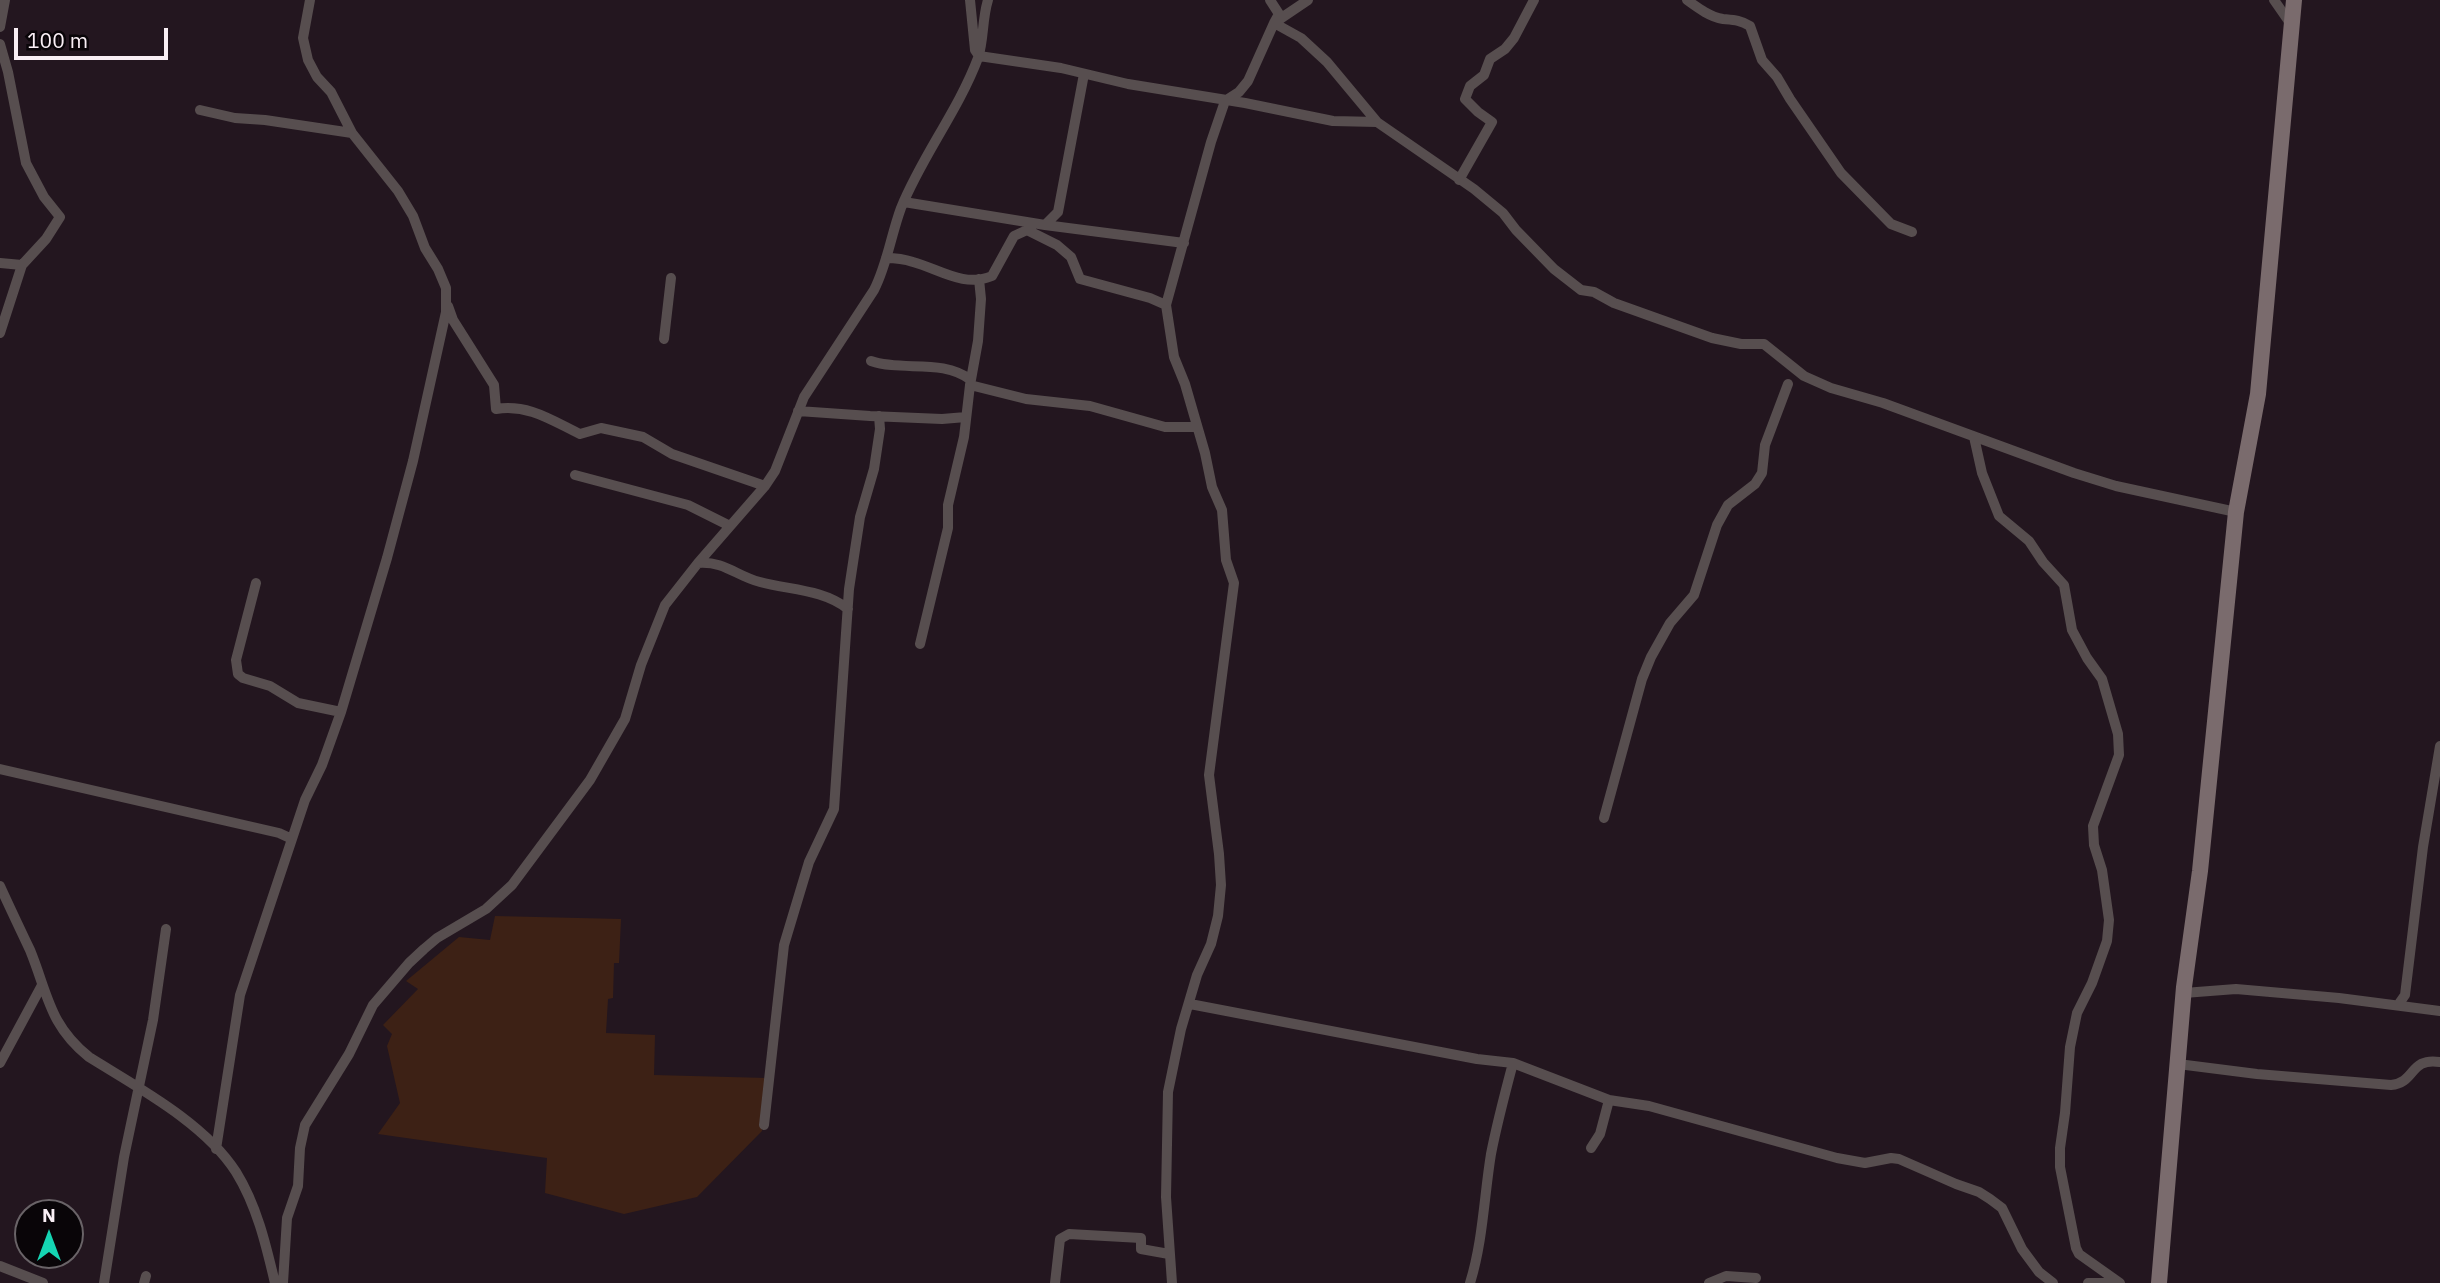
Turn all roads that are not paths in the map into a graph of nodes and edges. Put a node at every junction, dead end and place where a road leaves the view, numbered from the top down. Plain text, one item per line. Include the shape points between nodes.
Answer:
1 (5, 0) edge
2 (310, 0) edge
3 (970, 0) edge
4 (988, 0) edge
5 (1270, 0) edge
6 (1308, 0) edge
7 (1534, 0) edge
8 (1688, 0) edge
9 (2274, 0) edge
10 (2294, 0) edge
11 (1274, 23) junction
12 (2290, 23) junction
13 (0, 27) edge
14 (0, 44) edge
15 (979, 56) junction
16 (1084, 74) junction
17 (1226, 100) junction
18 (200, 110) dead end
19 (1377, 122) junction
20 (352, 133) junction
21 (1459, 180) junction
22 (904, 202) junction
23 (1045, 225) junction
24 (1912, 232) dead end
25 (1184, 243) junction
26 (886, 258) junction
27 (0, 263) edge
28 (22, 265) junction
29 (671, 278) dead end
30 (979, 279) junction
31 (446, 300) junction
32 (1166, 305) junction
33 (0, 333) edge
34 (664, 339) dead end
35 (871, 361) dead end
36 (970, 382) junction
37 (1788, 384) dead end
38 (798, 411) junction
39 (879, 416) junction
40 (966, 417) junction
41 (1196, 428) junction
42 (1974, 437) junction
43 (575, 475) dead end
44 (765, 486) junction
45 (2236, 512) junction
46 (730, 526) junction
47 (698, 563) junction
48 (256, 583) dead end
49 (848, 609) junction
50 (920, 644) dead end
51 (341, 712) junction
52 (2440, 746) edge
53 (0, 769) edge
54 (1604, 818) dead end
55 (292, 839) junction
56 (0, 886) edge
57 (166, 929) dead end
58 (42, 985) junction
59 (2184, 993) junction
60 (1190, 1004) junction
61 (2398, 1004) junction
62 (2440, 1011) edge
63 (2440, 1062) edge
64 (0, 1063) edge
65 (1513, 1063) junction
66 (2178, 1064) junction
67 (139, 1088) junction
68 (1609, 1100) junction
69 (764, 1125) dead end
70 (1591, 1148) dead end
71 (216, 1149) junction
72 (1169, 1254) junction
73 (0, 1266) edge
74 (1756, 1278) dead end
75 (43, 1283) edge
76 (104, 1283) edge
77 (275, 1283) edge
78 (283, 1283) edge
79 (1055, 1283) edge
80 (1172, 1283) edge
81 (1470, 1283) edge
82 (1709, 1283) edge
83 (2053, 1283) edge
84 (2088, 1283) edge
85 (2119, 1283) edge
86 (2159, 1283) edge

1 - 13 street
2 - 20 street via 303,38 308,60
3 - 15 street
4 - 15 street
5 - 11 street via 1279,14
6 - 11 street
7 - 21 street via 1514,38 1490,59 1484,75 1470,86 1465,99 1492,122
8 - 24 street via 1710,15 1738,19 1750,26 1762,60 1840,173 1891,225
9 - 12 street
10 - 12 street
11 - 17 street via 1248,81
11 - 19 street via 1301,38 1327,62
12 - 45 street via 2258,394
14 - 28 street via 26,163 60,217
15 - 16 street
15 - 22 street
16 - 17 street
16 - 23 street via 1058,212
17 - 19 street via 1333,121
17 - 25 street
18 - 20 street
19 - 21 street
20 - 31 street via 413,216 445,285
21 - 42 street via 1503,213 1553,269 1581,290 1712,338 1764,344 1813,380
22 - 23 street
22 - 26 street
23 - 25 street
25 - 32 street
26 - 30 street via 912,261 958,279
26 - 38 street via 874,290
27 - 28 street
28 - 33 street
29 - 34 street
30 - 32 street via 992,276 1014,236 1027,230 1070,257 1080,279
30 - 36 street via 978,341
31 - 44 street via 453,320 494,385 496,409 515,407 580,434 601,428 643,437 672,454
31 - 51 street via 413,461
32 - 41 street via 1174,357
35 - 36 street via 961,372
36 - 40 street
36 - 41 street via 1026,399 1090,406 1165,427
37 - 54 street via 1765,445 1762,473 1728,505 1694,595 1670,623 1651,657
38 - 39 street
38 - 44 street
39 - 40 street
39 - 49 street
40 - 50 street via 946,535
41 - 60 street via 1222,510 1226,560 1234,583 1209,775 1221,885 1218,916
42 - 45 street via 2116,486
42 - 85 street via 1999,516 2029,541 2064,585 2072,630 2102,679 2118,734 2119,755 2093,826 2109,920 2108,942 2077,1013 2060,1167 2076,1248
43 - 46 street via 688,505
44 - 46 street
45 - 59 street
46 - 47 street
47 - 49 street via 722,565 758,582 830,598
47 - 78 street via 660,615 618,734 547,839 496,901 437,938 373,1005 305,1125 298,1186 287,1218
48 - 51 street via 236,660 238,674 298,703
49 - 69 street via 834,809 809,862 784,945
51 - 55 street
52 - 61 street via 2405,995
53 - 55 street
55 - 71 street via 240,995
56 - 58 street
57 - 67 street
58 - 64 street
58 - 67 street via 55,1019 76,1048
59 - 61 street via 2236,989
59 - 66 street
60 - 65 street
60 - 72 street via 1168,1092
61 - 62 street
63 - 66 street via 2423,1062 2404,1082 2391,1085
65 - 68 street
65 - 81 street via 1502,1101 1478,1258
66 - 86 street
67 - 71 street via 192,1124
67 - 76 street
68 - 70 street via 1600,1134
68 - 83 street via 1648,1106 1837,1158 1865,1163 1899,1159 2002,1208 2022,1249
71 - 77 street via 235,1171 255,1213
72 - 79 street via 1141,1250 1141,1238 1069,1234 1060,1239
72 - 80 street
73 - 75 street
74 - 82 street via 1726,1276
84 - 85 street

